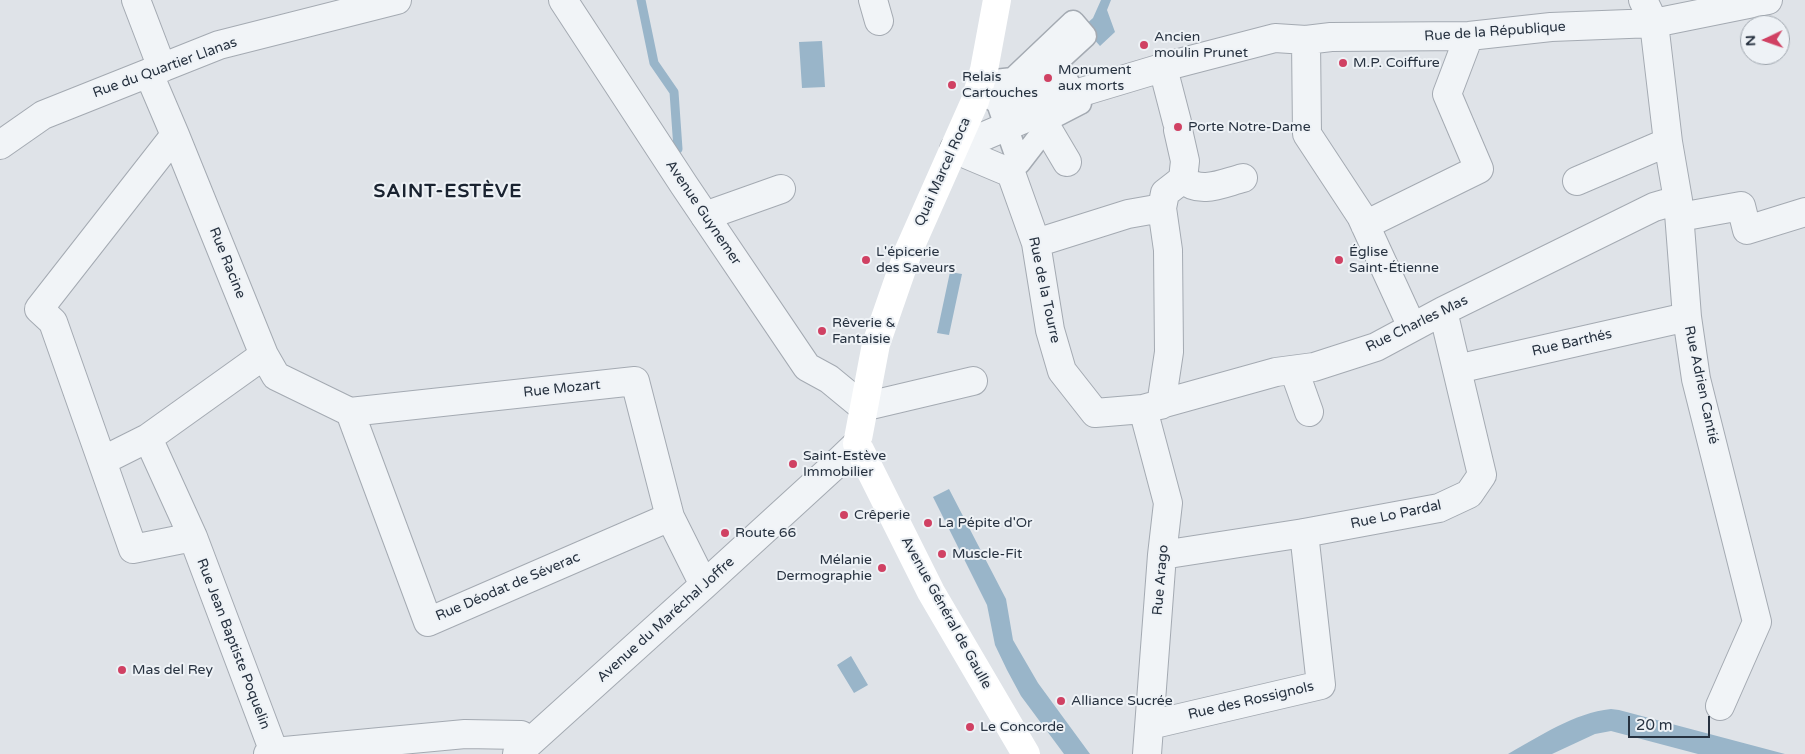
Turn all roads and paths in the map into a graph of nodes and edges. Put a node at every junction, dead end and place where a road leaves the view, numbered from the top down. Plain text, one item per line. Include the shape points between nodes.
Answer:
1 (136, 0) edge
2 (397, 0) edge
3 (563, 0) edge
4 (997, 0) edge
5 (1768, 0) edge
6 (1648, 11) edge
7 (1469, 36) junction
8 (1306, 40) junction
9 (1169, 66) junction
10 (155, 71) junction
11 (1075, 94) junction
12 (1042, 120) junction
13 (1006, 127) junction
14 (175, 135) junction
15 (1668, 142) junction
16 (0, 145) edge
17 (954, 148) junction
18 (1066, 162) dead end
19 (1243, 178) dead end
20 (1183, 179) junction
21 (1577, 181) dead end
22 (781, 189) dead end
23 (1162, 208) junction
24 (1679, 209) junction
25 (1805, 212) edge
26 (705, 216) junction
27 (1363, 221) junction
28 (1036, 243) junction
29 (1443, 311) junction
30 (1687, 317) junction
31 (1412, 327) junction
32 (264, 355) junction
33 (1457, 369) junction
34 (1294, 370) junction
35 (973, 381) dead end
36 (863, 407) junction
37 (1152, 407) junction
38 (350, 412) junction
39 (1309, 412) dead end
40 (148, 438) junction
41 (857, 444) junction
42 (102, 461) junction
43 (670, 517) junction
44 (1304, 533) junction
45 (193, 537) junction
46 (1162, 555) junction
47 (704, 586) junction
48 (1720, 706) dead end
49 (1150, 725) junction
50 (521, 752) edge
51 (271, 753) edge
52 (1026, 754) edge
53 (1147, 754) edge

1 - 10 street, Rue Racine
2 - 10 street, Rue du Quartier Llanas via 219,45
3 - 26 street, Avenue Guynemer
4 - 17 main road, Quai Marcel Roca via 975,101
5 - 6 street, Rue de la République
6 - 7 street, Rue de la République
6 - 15 street, Rue Adrien Cantié
7 - 8 street, Rue de la République
7 - 27 street via 1447,94 1479,169
8 - 9 street, Rue de la République via 1275,38
8 - 27 street via 1307,134
9 - 11 street
9 - 20 street via 1185,161
10 - 14 street, Rue Racine
10 - 16 street, Rue du Quartier Llanas via 43,114
11 - 12 street
11 - 13 street via 1066,79 1026,113 1014,101 1085,36 1074,22 1013,79 995,81 991,98 998,103
12 - 13 street
12 - 13 street via 1019,163
12 - 18 street
13 - 17 street
14 - 32 street, Rue Racine
14 - 42 street via 39,309 54,322
15 - 21 street
15 - 24 street, Rue Adrien Cantié
17 - 28 street, Rue de la Tourre via 1011,174
17 - 36 main road, Quai Marcel Roca via 908,252 876,344
19 - 20 street via 1207,188 1190,186
20 - 23 street via 1165,193
22 - 26 street
23 - 28 street via 1128,214
23 - 37 street via 1168,250 1169,352
24 - 25 street, Rue Charles Mas via 1740,206 1747,230
24 - 29 street, Rue Charles Mas via 1654,207
24 - 30 street, Rue Adrien Cantié
26 - 36 street, Avenue Guynemer via 808,367 829,379
27 - 31 street
28 - 37 street, Rue de la Tourre via 1050,330 1062,372 1095,413
29 - 31 street, Rue Charles Mas
29 - 33 street, Rue Lo Pardal
30 - 33 street, Rue Barthés
30 - 48 street, Rue Adrien Cantié via 1696,379 1757,622
31 - 34 street, Rue Charles Mas via 1376,347 1314,367
32 - 38 street, Rue Racine via 276,376
32 - 40 street
33 - 44 street, Rue Lo Pardal via 1482,475 1469,494 1438,508
34 - 37 street, Rue Charles Mas via 1276,372
34 - 39 street
35 - 36 street
36 - 41 main road, Quai Marcel Roca
37 - 46 street, Rue Arago via 1168,502
38 - 43 street, Rue Mozart via 635,381
38 - 43 street, Rue Déodat de Séverac via 428,622
40 - 42 street
40 - 45 street, Rue Jean Baptiste Poquelin
41 - 47 street, Avenue du Maréchal Joffre
41 - 52 main road, Avenue Général de Gaulle via 931,592
42 - 45 street via 133,549
43 - 47 street
44 - 46 street, Rue Lo Pardal
44 - 49 street, Rue des Rossignols via 1321,685
45 - 51 street, Rue Jean Baptiste Poquelin
46 - 49 street, Rue Arago
47 - 50 street, Avenue du Maréchal Joffre
49 - 53 street, Rue Arago
50 - 51 street via 521,735 465,734

